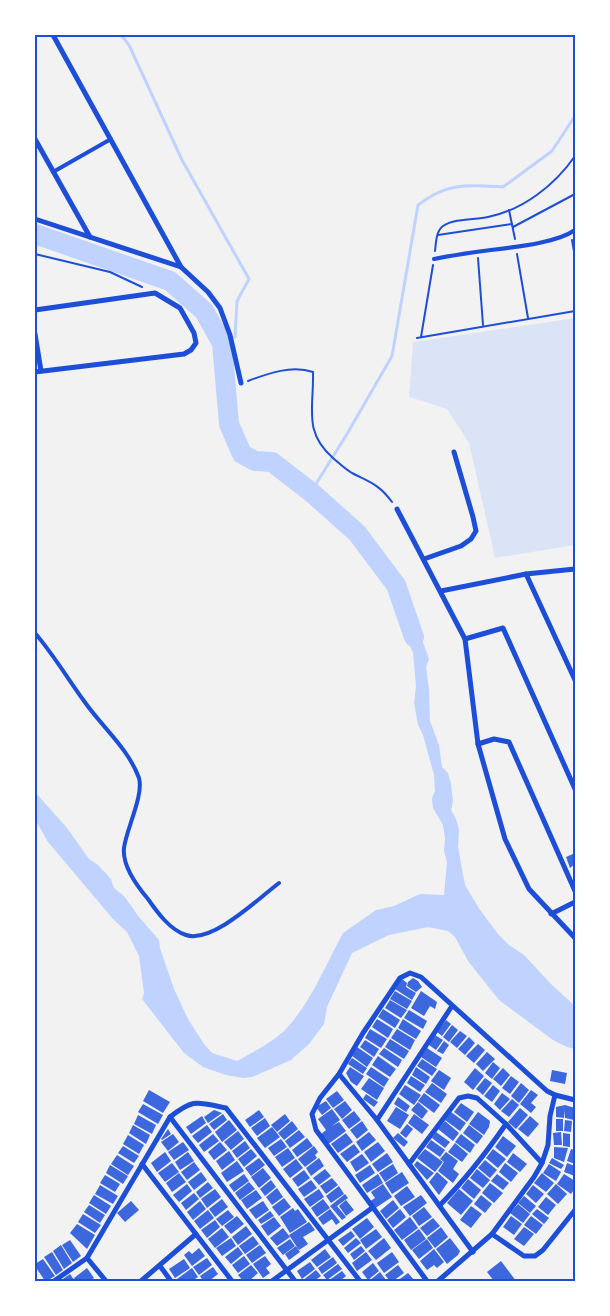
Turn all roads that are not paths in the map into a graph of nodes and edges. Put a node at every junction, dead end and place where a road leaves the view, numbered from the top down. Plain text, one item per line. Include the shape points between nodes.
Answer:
1 (53, 35) edge
2 (35, 139) edge
3 (111, 139) junction
4 (53, 172) junction
5 (35, 219) edge
6 (575, 230) edge
7 (90, 237) junction
8 (434, 259) dead end
9 (181, 267) junction
10 (35, 310) edge
11 (35, 334) edge
12 (41, 371) junction
13 (35, 372) edge
14 (241, 383) road end
15 (454, 452) dead end
16 (396, 510) road end
17 (424, 559) junction
18 (575, 568) edge
19 (526, 574) junction
20 (441, 591) junction
21 (35, 633) edge
22 (465, 639) junction
23 (575, 680) edge
24 (478, 744) junction
25 (575, 789) edge
26 (279, 883) dead end
27 (575, 891) edge
28 (575, 902) edge
29 (551, 914) junction
30 (575, 938) edge
31 (452, 1006) junction
32 (339, 1074) junction
33 (555, 1095) junction
34 (575, 1100) edge
35 (170, 1117) junction
36 (377, 1120) junction
37 (506, 1124) junction
38 (542, 1163) junction
39 (142, 1164) junction
40 (408, 1164) junction
41 (440, 1205) junction
42 (372, 1208) junction
43 (575, 1210) edge
44 (196, 1234) junction
45 (492, 1234) junction
46 (329, 1239) junction
47 (474, 1252) junction
48 (87, 1258) junction
49 (160, 1266) junction
50 (287, 1270) junction
51 (54, 1281) edge
52 (106, 1281) edge
53 (141, 1281) edge
54 (171, 1281) edge
55 (232, 1281) edge
56 (272, 1281) edge
57 (296, 1281) edge
58 (360, 1281) edge
59 (427, 1281) edge
60 (438, 1281) edge

1 - 3 street
2 - 4 street
3 - 4 lane
3 - 9 street
4 - 7 street
5 - 7 street
6 - 8 lane via 516,248
7 - 9 street
9 - 14 street via 220,308
10 - 12 street via 155,293 180,308 196,343 184,354
11 - 12 street
12 - 13 street
15 - 17 street via 476,531 461,546
16 - 17 street
17 - 20 street
18 - 19 street
19 - 20 street
19 - 23 street
20 - 22 street
21 - 26 lane via 85,703 115,738 140,781 124,850 126,862 147,898 172,928 186,936 201,936 223,926
22 - 24 street
22 - 25 street via 503,628
24 - 27 street via 494,739 509,742
24 - 29 street via 505,839 529,889
28 - 29 street
29 - 30 street
31 - 32 street via 422,977 410,973 400,978
31 - 33 street
31 - 36 street
32 - 36 street
32 - 42 street via 312,1114 316,1130
33 - 34 street
33 - 38 street via 548,1145
35 - 39 street
35 - 46 street via 197,1102 226,1108
35 - 50 street
36 - 40 street
37 - 38 street
37 - 40 street via 477,1098 459,1098
37 - 41 street via 459,1186
38 - 45 street
39 - 44 street
39 - 48 street
40 - 41 street
41 - 47 street
42 - 46 street
42 - 59 street
43 - 45 street via 535,1256 524,1256
44 - 49 street
44 - 55 street
45 - 47 street
46 - 50 street
46 - 58 street
47 - 60 street
48 - 51 street
48 - 52 street
49 - 53 street
49 - 54 street
50 - 56 street
50 - 57 street

